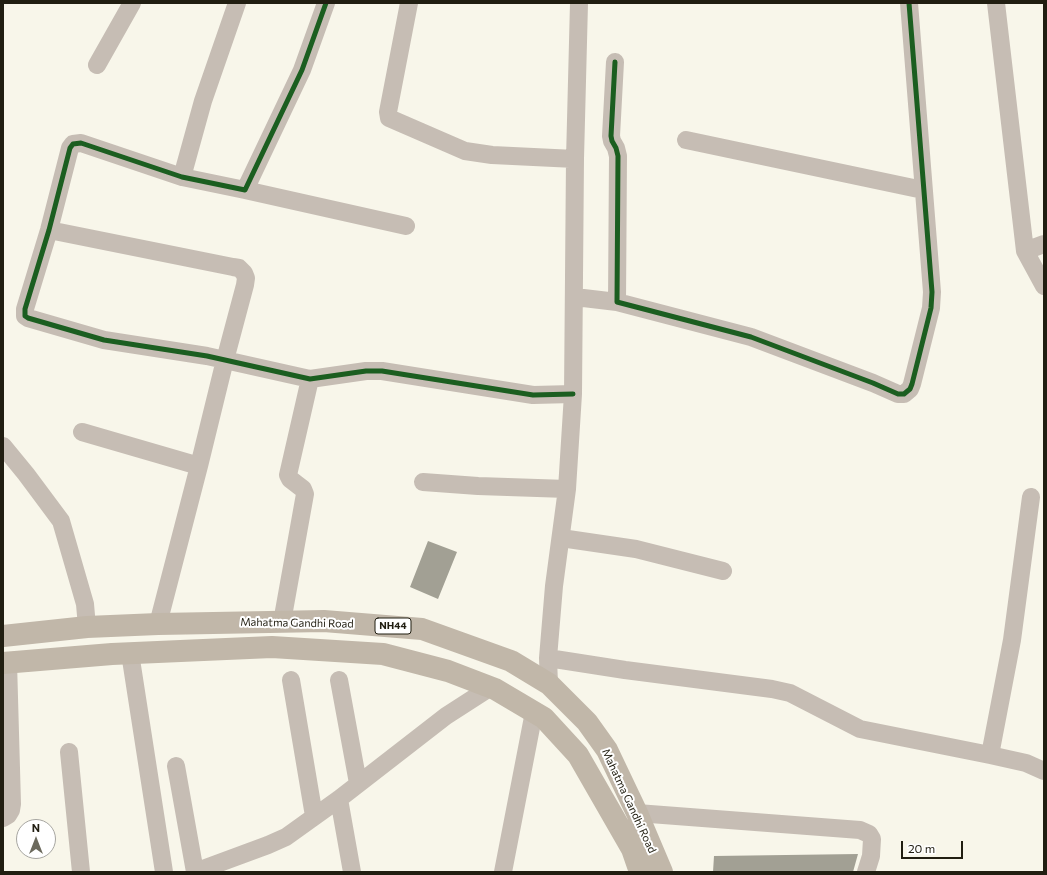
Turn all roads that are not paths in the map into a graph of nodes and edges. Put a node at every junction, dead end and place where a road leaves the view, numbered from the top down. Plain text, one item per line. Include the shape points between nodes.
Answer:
1 (132, 3) edge
2 (237, 3) edge
3 (326, 3) edge
4 (409, 3) edge
5 (579, 3) edge
6 (909, 3) edge
7 (996, 3) edge
8 (615, 62) dead end
9 (97, 65) dead end
10 (686, 140) dead end
11 (575, 159) junction
12 (182, 177) junction
13 (245, 190) junction
14 (923, 190) junction
15 (406, 226) dead end
16 (49, 230) junction
17 (1044, 244) edge
18 (1026, 251) junction
19 (1044, 286) edge
20 (575, 297) junction
21 (617, 302) junction
22 (225, 360) junction
23 (310, 379) junction
24 (574, 394) junction
25 (82, 432) dead end
26 (3, 446) edge
27 (199, 466) junction
28 (423, 482) dead end
29 (567, 489) junction
30 (1031, 497) dead end
31 (561, 538) junction
32 (723, 570) dead end
33 (282, 622) junction
34 (158, 624) junction
35 (87, 626) junction
36 (3, 636) edge
37 (130, 654) junction
38 (548, 658) junction
39 (5, 662) edge
40 (291, 680) dead end
41 (339, 680) dead end
42 (549, 684) junction
43 (491, 687) junction
44 (534, 712) junction
45 (69, 752) dead end
46 (990, 755) junction
47 (176, 766) dead end
48 (1044, 771) edge
49 (358, 783) junction
50 (339, 799) junction
51 (637, 813) junction
52 (314, 816) junction
53 (3, 818) edge
54 (81, 872) edge
55 (164, 872) edge
56 (195, 872) edge
57 (352, 872) edge
58 (503, 872) edge
59 (640, 872) edge
60 (662, 872) edge
61 (866, 872) edge

1 - 9 street
2 - 12 street via 203,101
3 - 13 street via 302,70
4 - 11 street via 388,112 389,118 465,151 492,155
5 - 11 street
6 - 14 street
7 - 18 street
8 - 21 street via 611,136 618,156
10 - 14 street
11 - 20 street
12 - 13 street
12 - 16 street via 80,143 73,144
13 - 15 street
14 - 21 street via 932,292 931,308 910,389 904,394 898,394 751,337
16 - 22 street via 239,268 246,278 245,285
16 - 22 street via 25,316 104,340
17 - 18 street
18 - 19 street
20 - 21 street
20 - 24 street
22 - 23 street
22 - 27 street
23 - 24 street via 382,371 533,395
23 - 33 street via 288,475 305,494
24 - 29 street
25 - 27 street
26 - 35 street via 61,521 85,604
27 - 34 street
28 - 29 street
29 - 31 street
30 - 46 street via 1012,640
31 - 32 street via 636,549
31 - 38 street
33 - 34 highway, Mahatma Gandhi Road / NH44
33 - 42 highway, Mahatma Gandhi Road / NH44 via 324,621 422,629 511,661
34 - 35 highway, Mahatma Gandhi Road / NH44
35 - 36 highway, Mahatma Gandhi Road / NH44
37 - 39 highway, Mahatma Gandhi Road
37 - 43 highway, Mahatma Gandhi Road via 272,647 383,654 448,671
37 - 55 street
38 - 42 street
38 - 46 street via 772,689 790,693 860,729
39 - 53 street via 12,804 8,815
40 - 52 street
41 - 49 street
42 - 51 highway, Mahatma Gandhi Road / NH44 via 587,722 607,750
43 - 44 highway, Mahatma Gandhi Road
43 - 49 street via 446,716
44 - 58 street
44 - 59 highway, Mahatma Gandhi Road via 544,718 578,755 632,849
45 - 54 street
46 - 48 street via 1026,763
47 - 56 street
49 - 50 street
50 - 52 street
50 - 57 street
51 - 60 highway, Mahatma Gandhi Road / NH44
51 - 61 street via 860,830 869,834 872,840
52 - 56 street via 286,837

